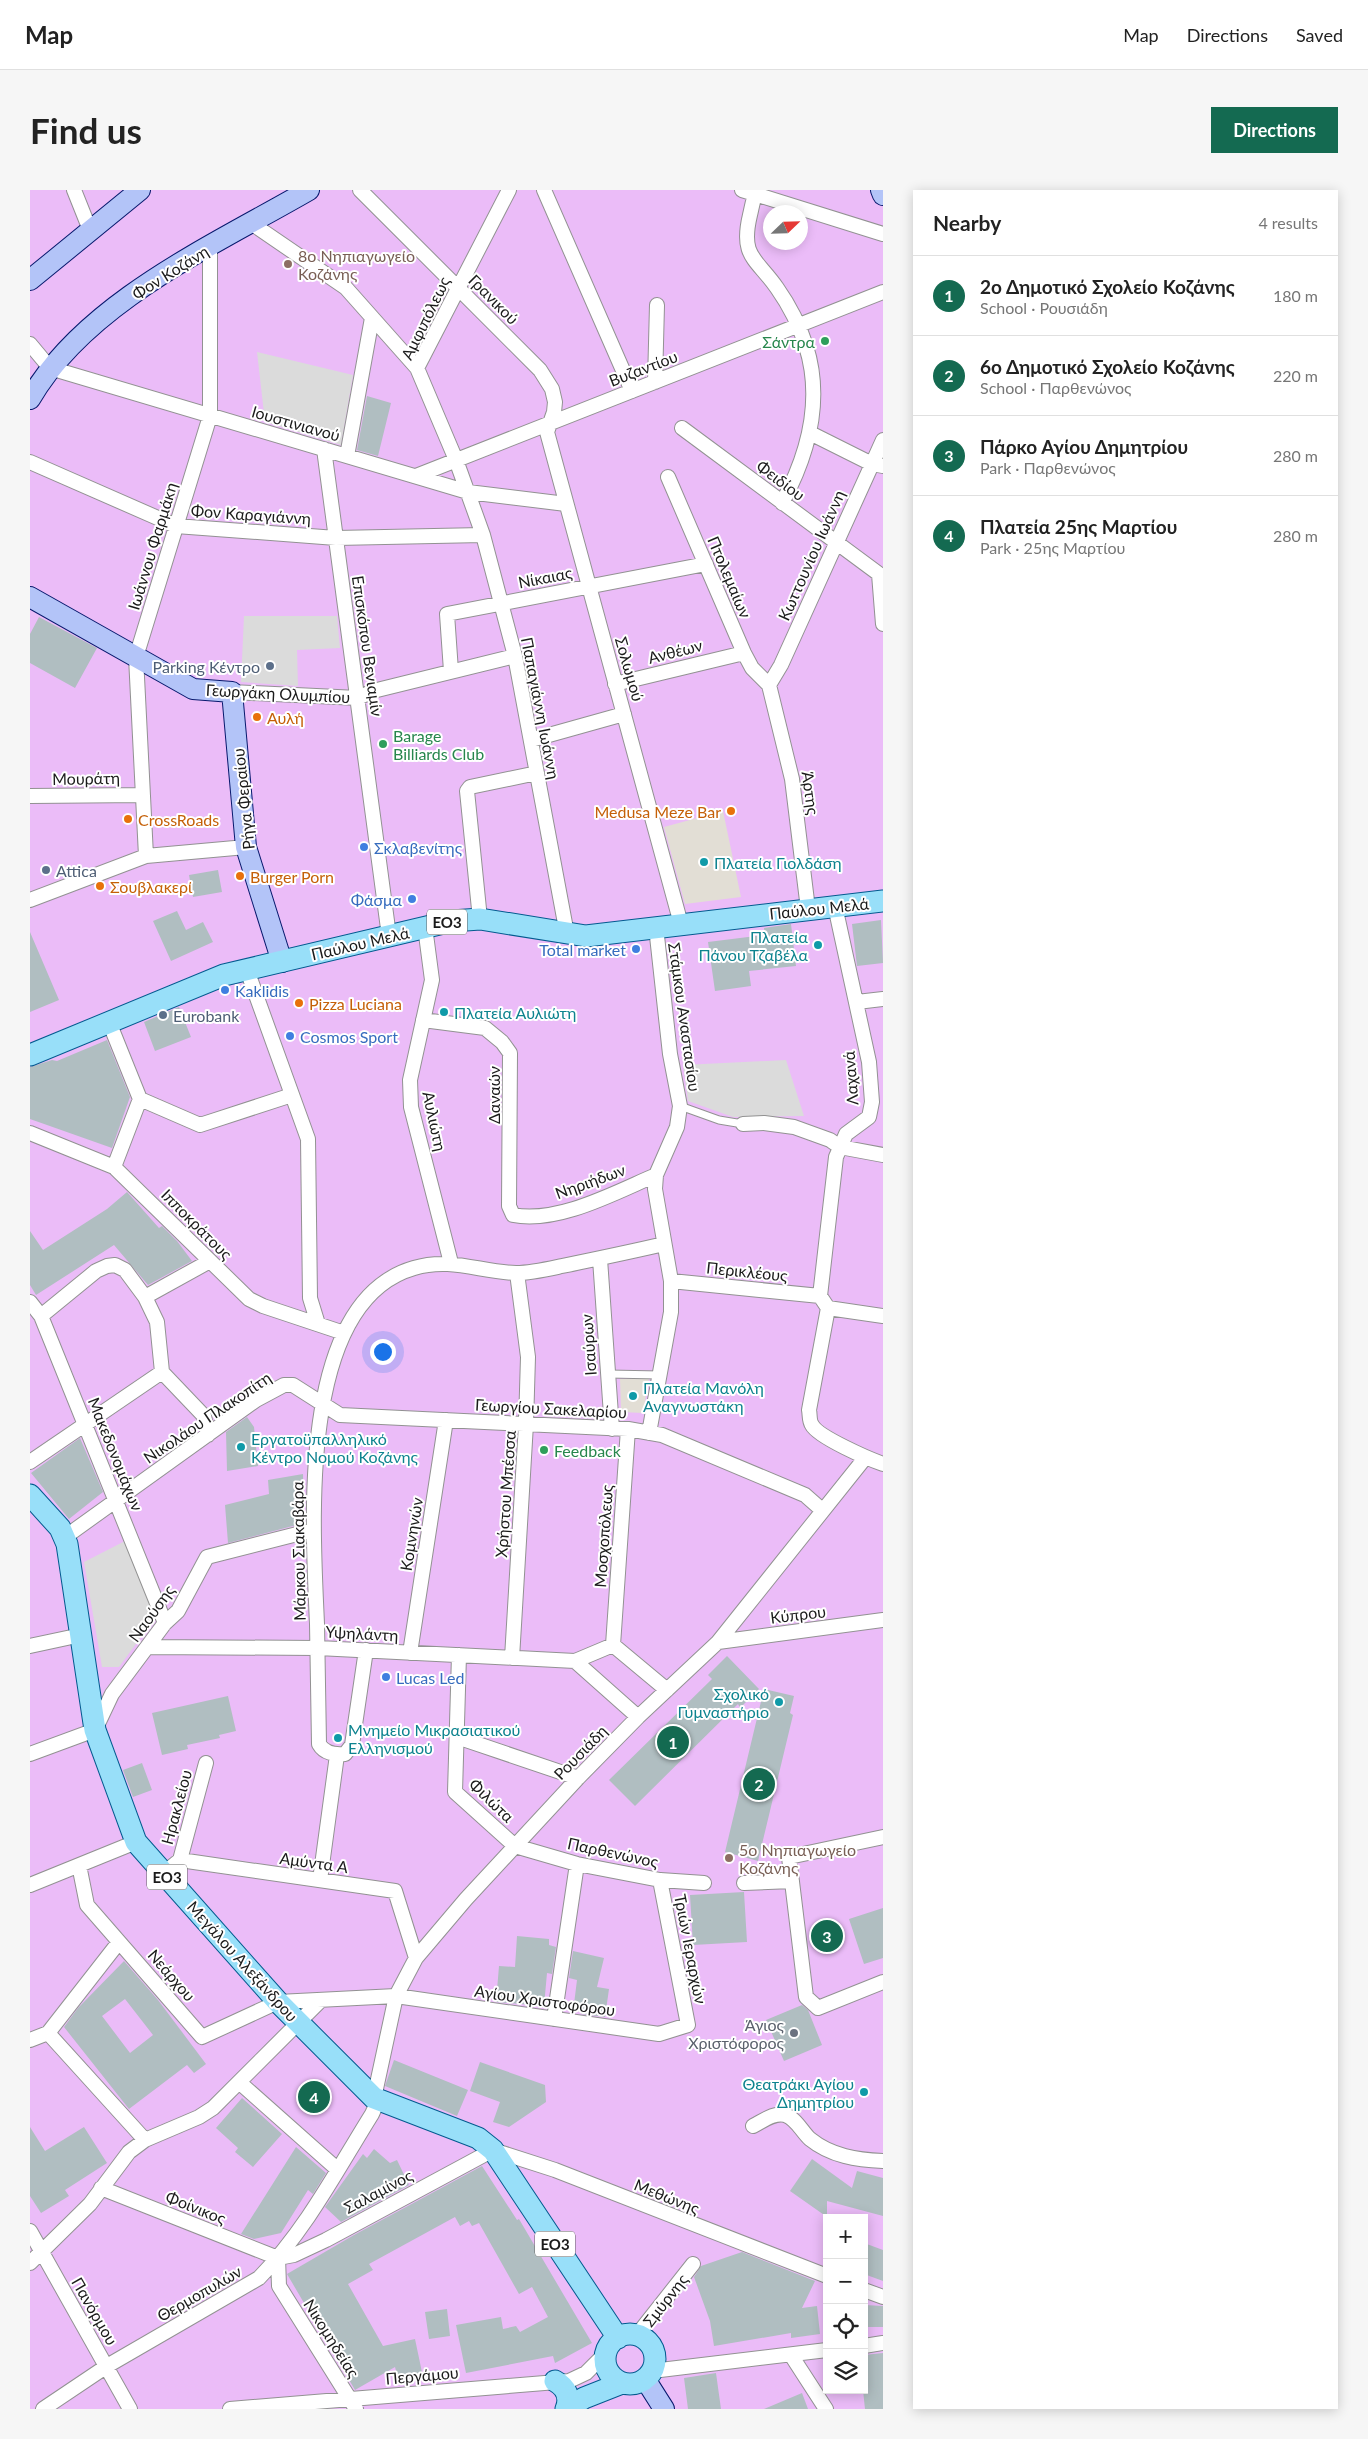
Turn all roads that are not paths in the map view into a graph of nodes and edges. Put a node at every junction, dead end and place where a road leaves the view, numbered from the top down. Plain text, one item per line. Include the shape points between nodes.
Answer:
1 (74, 190) edge
2 (140, 190) edge
3 (309, 190) edge
4 (360, 190) edge
5 (509, 190) edge
6 (544, 190) edge
7 (881, 190) edge
8 (751, 191) edge
9 (883, 195) edge
10 (251, 223) junction
11 (90, 230) junction
12 (883, 234) edge
13 (210, 247) junction
14 (30, 280) edge
15 (459, 288) junction
16 (883, 292) edge
17 (658, 305) dead end
18 (372, 318) junction
19 (798, 326) junction
20 (30, 344) edge
21 (50, 368) junction
22 (417, 368) junction
23 (655, 382) junction
24 (632, 391) junction
25 (30, 399) edge
26 (210, 416) junction
27 (549, 424) junction
28 (682, 428) dead end
29 (810, 434) junction
30 (883, 440) edge
31 (324, 449) junction
32 (347, 456) junction
33 (456, 460) junction
34 (30, 462) edge
35 (877, 465) edge
36 (416, 476) junction
37 (668, 477) dead end
38 (468, 492) junction
39 (782, 502) junction
40 (566, 504) junction
41 (176, 526) junction
42 (483, 535) junction
43 (336, 538) junction
44 (836, 542) junction
45 (706, 564) junction
46 (881, 575) edge
47 (588, 586) junction
48 (30, 597) edge
49 (500, 603) junction
50 (883, 624) edge
51 (744, 653) junction
52 (515, 656) junction
53 (136, 657) junction
54 (450, 672) junction
55 (615, 684) junction
56 (769, 684) junction
57 (232, 692) junction
58 (358, 698) junction
59 (624, 714) junction
60 (530, 740) junction
61 (537, 773) junction
62 (143, 795) junction
63 (30, 796) edge
64 (246, 847) junction
65 (146, 856) junction
66 (30, 900) edge
67 (883, 901) edge
68 (835, 906) junction
69 (808, 909) junction
70 (480, 919) junction
71 (682, 924) junction
72 (425, 927) junction
73 (656, 927) junction
74 (567, 934) junction
75 (389, 936) junction
76 (282, 962) junction
77 (247, 970) junction
78 (883, 999) edge
79 (857, 1002) junction
80 (423, 1020) junction
81 (109, 1022) junction
82 (30, 1055) edge
83 (869, 1062) junction
84 (883, 1062) edge
85 (292, 1095) junction
86 (140, 1099) junction
87 (680, 1106) junction
88 (743, 1124) joint
89 (30, 1133) edge
90 (840, 1147) junction
91 (883, 1155) edge
92 (114, 1167) junction
93 (656, 1174) junction
94 (509, 1206) joint
95 (664, 1244) junction
96 (600, 1259) junction
97 (210, 1261) junction
98 (451, 1263) junction
99 (517, 1273) junction
100 (671, 1281) junction
101 (145, 1296) junction
102 (30, 1302) edge
103 (824, 1302) junction
104 (42, 1316) junction
105 (883, 1316) edge
106 (318, 1324) junction
107 (344, 1333) junction
108 (162, 1372) junction
109 (608, 1374) junction
110 (660, 1375) junction
111 (322, 1405) junction
112 (446, 1420) junction
113 (86, 1424) junction
114 (526, 1424) junction
115 (612, 1429) junction
116 (628, 1429) junction
117 (649, 1433) junction
118 (208, 1435) junction
119 (865, 1458) junction
120 (30, 1462) edge
121 (883, 1464) edge
122 (30, 1495) edge
123 (116, 1500) junction
124 (822, 1510) junction
125 (313, 1530) junction
126 (65, 1537) junction
127 (883, 1620) edge
128 (165, 1623) junction
129 (80, 1635) junction
130 (718, 1642) junction
131 (613, 1645) junction
132 (30, 1646) edge
133 (148, 1647) junction
134 (318, 1648) junction
135 (366, 1650) junction
136 (410, 1652) junction
137 (459, 1655) junction
138 (512, 1658) junction
139 (575, 1661) junction
140 (666, 1690) junction
141 (638, 1717) junction
142 (95, 1730) junction
143 (456, 1737) junction
144 (30, 1754) edge
145 (337, 1755) junction
146 (206, 1764) dead end
147 (578, 1778) junction
148 (883, 1837) edge
149 (136, 1842) junction
150 (515, 1846) junction
151 (180, 1860) junction
152 (577, 1864) junction
153 (79, 1865) junction
154 (164, 1874) junction
155 (320, 1880) junction
156 (660, 1880) junction
157 (792, 1881) junction
158 (704, 1883) dead end
159 (744, 1883) dead end
160 (30, 1885) edge
161 (119, 1942) junction
162 (416, 1958) junction
163 (883, 1982) edge
164 (396, 1996) junction
165 (322, 2000) junction
166 (278, 2002) junction
167 (554, 2019) junction
168 (298, 2022) junction
169 (688, 2025) joint
170 (48, 2033) junction
171 (30, 2040) edge
172 (239, 2082) junction
173 (374, 2098) junction
174 (753, 2126) dead end
175 (145, 2140) junction
176 (493, 2150) junction
177 (883, 2160) edge
178 (337, 2169) junction
179 (101, 2188) junction
180 (30, 2231) edge
181 (41, 2250) junction
182 (278, 2258) junction
183 (30, 2262) edge
184 (692, 2264) dead end
185 (823, 2274) edge
186 (259, 2278) junction
187 (279, 2286) junction
188 (868, 2291) edge
189 (883, 2297) edge
190 (620, 2342) junction
191 (883, 2343) edge
192 (868, 2345) edge
193 (823, 2350) edge
194 (791, 2354) junction
195 (107, 2366) junction
196 (648, 2375) junction
197 (555, 2381) junction
198 (622, 2382) junction
199 (353, 2404) edge
200 (43, 2409) edge
201 (130, 2409) edge
202 (230, 2409) edge
203 (566, 2409) edge
204 (664, 2409) edge
205 (826, 2409) edge

1 - 11 street
2 - 11 main road
3 - 10 main road, Φον Κοζάνη
4 - 15 street, Γρανικού
5 - 15 street, Αμφιπόλεως
6 - 24 street
7 - 9 main road
8 - 12 street
8 - 19 street via 746,234 748,251 778,289
10 - 13 main road, Φον Κοζάνη
10 - 18 street via 346,288
11 - 14 main road
13 - 21 main road, Φον Κοζάνη via 157,276 133,294 69,347
13 - 26 street, Ιωάννου Φαρμάκη
15 - 22 street, Αμφιπόλεως
15 - 27 street, Γρανικού via 540,370 552,389 555,402
16 - 19 street, Βυζαντίου
17 - 23 street
18 - 22 street
18 - 32 street
19 - 23 street, Βυζαντίου
19 - 29 street via 806,345 813,383
20 - 21 street
21 - 25 main road, Φον Κοζάνη
21 - 26 street, Ιουστινιανού
22 - 33 street, Αμφιπόλεως
23 - 24 street, Βυζαντίου
24 - 27 street, Βυζαντίου
26 - 31 street, Ιουστινιανού
26 - 41 street, Ιωάννου Φαρμάκη
27 - 33 street, Βυζαντίου
27 - 40 street, Σολωμού via 547,432
28 - 39 street, Φειδίου
29 - 35 street
29 - 39 street via 797,474
30 - 35 street, Κωττουνίου Ιωάννη
31 - 32 street, Ιουστινιανού
31 - 43 street, Επισκόπου Βενιαμίν
32 - 36 street, Ιουστινιανού
33 - 36 street, Βυζαντίου
33 - 38 street, Αμφιπόλεως
34 - 41 street, Φον Καραγιάννη
35 - 44 street, Κωττουνίου Ιωάννη
36 - 38 street, Ιουστινιανού
37 - 45 street, Πτολεμαίων
38 - 40 street, Ιουστινιανού
38 - 42 street, Παπαγιάννη Ιωάννη
39 - 44 street, Φειδίου
40 - 47 street, Σολωμού
41 - 43 street, Φον Καραγιάννη
41 - 53 street, Ιωάννου Φαρμάκη
42 - 43 street, Φον Καραγιάννη
42 - 49 street, Παπαγιάννη Ιωάννη
43 - 58 street, Επισκόπου Βενιαμίν
44 - 46 street, Φειδίου
44 - 56 street, Κωττουνίου Ιωάννη via 781,665
45 - 47 street, Νίκαιας
45 - 51 street, Πτολεμαίων
46 - 50 street
47 - 49 street, Νίκαιας
47 - 55 street, Σολωμού
48 - 53 main road, Γεωργάκη Ολυμπίου
49 - 52 street, Παπαγιάννη Ιωάννη
49 - 54 street, Νίκαιας via 447,614
51 - 55 street, Ανθέων
51 - 56 street, Πτολεμαίων via 752,668
52 - 54 street, Γεωργάκη Ολυμπίου
52 - 60 street, Παπαγιάννη Ιωάννη
53 - 57 main road, Γεωργάκη Ολυμπίου via 193,689
53 - 62 street, Ιωάννου Φαρμάκη
54 - 58 street, Γεωργάκη Ολυμπίου via 373,691
55 - 59 street, Σολωμού
56 - 69 street, Άρτης via 792,779
57 - 58 street, Γεωργάκη Ολυμπίου
57 - 64 main road, Ρήγα Φεραίου
58 - 75 street, Επισκόπου Βενιαμίν
59 - 60 street
59 - 71 street, Σολωμού
60 - 61 street, Παπαγιάννη Ιωάννη
61 - 70 street via 470,786 467,791
61 - 74 street, Παπαγιάννη Ιωάννη
62 - 63 street, Μουράτη
62 - 65 street, Ιωάννου Φαρμάκη
64 - 65 street
64 - 76 main road, Ρήγα Φεραίου
65 - 66 street
67 - 68 main road, Παύλου Μελά / ΕΟ3
68 - 69 main road, Παύλου Μελά / ΕΟ3
68 - 79 street, Λαχανά
69 - 71 main road, Παύλου Μελά / ΕΟ3
70 - 72 main road, Παύλου Μελά / ΕΟ3
70 - 74 main road, Παύλου Μελά / ΕΟ3
71 - 73 main road, Παύλου Μελά / ΕΟ3
72 - 75 main road, Παύλου Μελά / ΕΟ3
72 - 80 street, Αυλιώτη via 432,980
73 - 74 main road, Παύλου Μελά / ΕΟ3 via 597,935
73 - 87 street, Στάμκου Αναστασίου via 670,1054
75 - 76 main road, Παύλου Μελά / ΕΟ3
76 - 77 main road, Παύλου Μελά / ΕΟ3
77 - 81 main road, Παύλου Μελά / ΕΟ3 via 195,986
77 - 85 street
78 - 79 street
79 - 83 street, Λαχανά
80 - 94 street, Δαναών via 485,1028 510,1053
80 - 98 street, Αυλιώτη via 410,1080 411,1107
81 - 82 main road, Παύλου Μελά / ΕΟ3
81 - 86 street
83 - 84 street
83 - 90 street, Λαχανά via 872,1102 869,1117 846,1134
85 - 86 street via 200,1125
85 - 106 street via 308,1139 310,1298
86 - 92 street
87 - 88 lane via 718,1120
87 - 93 street, Στάμκου Αναστασίου via 677,1127
88 - 90 street via 794,1127
89 - 92 street, Ιπποκράτους
90 - 91 street
90 - 103 street via 833,1175
92 - 97 street, Ιπποκράτους
93 - 94 street, Νηριήδων via 563,1212 522,1216 513,1215
93 - 95 street, Στάμκου Αναστασίου via 655,1189
95 - 96 street, Μάρκου Σιακαβάρα
95 - 100 street, Στάμκου Αναστασίου
96 - 99 street, Μάρκου Σιακαβάρα
96 - 109 street, Ισαύρων
97 - 101 street
97 - 106 street, Ιπποκράτους via 249,1299
98 - 99 street, Μάρκου Σιακαβάρα
98 - 107 street, Μάρκου Σιακαβάρα via 418,1267 389,1278 366,1297
99 - 114 street, Χρήστου Μπέσσα via 528,1357
100 - 103 street, Περικλέους
100 - 110 street, Στάμκου Αναστασίου via 671,1312
101 - 104 street via 125,1270 116,1265 107,1266 96,1271
101 - 108 street via 157,1322
102 - 104 street, Μακεδονομάχων
103 - 105 street, Περικλέους
103 - 119 street via 809,1410 811,1425
104 - 113 street, Μακεδονομάχων
106 - 107 street, Ιπποκράτους
107 - 111 street, Μάρκου Σιακαβάρα
108 - 113 street
108 - 118 street via 204,1416
109 - 110 lane
109 - 115 street, Ισαύρων
110 - 117 street, Στάμκου Αναστασίου
111 - 112 street, Γεωργίου Σακελαρίου via 340,1415
111 - 118 street, Νικολάου Πλακοπίτη via 293,1384 284,1385 256,1400
111 - 125 street, Μάρκου Σιακαβάρα via 314,1466
112 - 114 street, Γεωργίου Σακελαρίου
112 - 136 street, Κομνηνών
113 - 120 street
113 - 123 street, Μακεδονομάχων
114 - 115 street, Γεωργίου Σακελαρίου
114 - 138 street, Χρήστου Μπέσσα
115 - 116 street, Γεωργίου Σακελαρίου
116 - 117 street, Γεωργίου Σακελαρίου
116 - 131 street, Μοσχοπόλεως
117 - 124 street, Γεωργίου Σακελαρίου via 662,1435 805,1495
118 - 123 street, Νικολάου Πλακοπίτη
119 - 121 street
119 - 124 street, Ρουσιάδη
122 - 126 main road, Μεγάλου Αλεξάνδρου / ΕΟ3
123 - 126 street, Νικολάου Πλακοπίτη
123 - 128 street, Μακεδονομάχων
124 - 130 street, Ρουσιάδη
125 - 128 street, Ναούσης via 207,1557 178,1611
125 - 134 street, Μάρκου Σιακαβάρα
126 - 129 main road, Μεγάλου Αλεξάνδρου / ΕΟ3
127 - 130 street, Κύπρου
128 - 133 street, Ναούσης
129 - 132 street
129 - 142 main road, Μεγάλου Αλεξάνδρου / ΕΟ3
130 - 140 street, Ρουσιάδη
131 - 139 street, Υψηλάντη
131 - 140 street
133 - 134 street, Υψηλάντη
133 - 142 street, Ναούσης via 112,1694
134 - 135 street, Υψηλάντη
134 - 145 street, Μάρκου Σιακαβάρα via 319,1744
135 - 136 street, Υψηλάντη
135 - 145 street via 352,1745 345,1754
136 - 137 street, Υψηλάντη
137 - 138 street, Υψηλάντη
137 - 143 street, Φιλώτα
138 - 139 street, Υψηλάντη
139 - 141 street
140 - 141 street, Ρουσιάδη
141 - 147 street, Ρουσιάδη
142 - 144 street
142 - 149 main road, Μεγάλου Αλεξάνδρου / ΕΟ3
143 - 147 street
143 - 150 street, Φιλώτα via 455,1792
145 - 155 street
146 - 151 street, Ηρακλείου
147 - 150 street, Ρουσιάδη
148 - 157 street via 789,1857
149 - 153 street
149 - 154 main road, Μεγάλου Αλεξάνδρου / ΕΟ3
150 - 152 street, Παρθενώνος
150 - 162 street, Ρουσιάδη
151 - 154 street
151 - 155 street, Αμύντα A
152 - 156 street, Παρθενώνος
152 - 167 street
153 - 160 street
153 - 161 street, Νεάρχου via 87,1905
154 - 166 main road, Μεγάλου Αλεξάνδρου / ΕΟ3
155 - 162 street, Αμύντα A via 394,1891
156 - 158 street, Παρθενώνος
156 - 169 street, Τριών Ιεραρχών
157 - 159 street
157 - 163 street via 806,1997 818,2008
161 - 166 street, Νεάρχου via 202,2037
161 - 170 street
162 - 164 street, Ρουσιάδη
164 - 165 street, Αγίου Χριστοφόρου
164 - 167 street, Αγίου Χριστοφόρου
164 - 173 street, Ρουσιάδη
165 - 166 street, Αγίου Χριστοφόρου
165 - 168 street
166 - 168 main road, Μεγάλου Αλεξάνδρου / ΕΟ3
167 - 169 street, Αγίου Χριστοφόρου via 659,2034
168 - 172 street
168 - 173 main road, Μεγάλου Αλεξάνδρου / ΕΟ3
170 - 171 street
170 - 175 street
172 - 175 street via 199,2117
172 - 178 street
173 - 176 main road, Μεγάλου Αλεξάνδρου / ΕΟ3 via 478,2138
173 - 178 street, Ρουσιάδη via 376,2105 372,2114
174 - 177 street via 784,2114 820,2145 853,2160
175 - 179 street via 129,2152
176 - 182 street, Σαλαμίνος via 326,2240 294,2255
176 - 185 street, Μεθώνης via 555,2170
176 - 190 main road, ΕΟ3
178 - 182 street, Θερμοπυλών via 306,2221
179 - 181 street via 90,2204
179 - 182 street, Φοίνικος
180 - 181 street, Πανόρμου
181 - 183 street
181 - 195 street, Πανόρμου
182 - 186 street, Θερμοπυλών
182 - 187 street
184 - 190 street, Σμύρνης
186 - 187 street via 272,2280
186 - 195 street, Θερμοπυλών
187 - 199 street, Νικομηδείας
188 - 189 street
190 - 196 main road, ΕΟ3 via 648,2342 655,2359
190 - 197 street, Περγάμου via 577,2378
190 - 198 main road, ΕΟ3 via 607,2367 615,2379
191 - 192 street
193 - 194 street
194 - 196 street
194 - 205 street
195 - 200 street, Θερμοπυλών
195 - 201 street, Πανόρμου
196 - 198 main road via 633,2384
196 - 204 main road
197 - 199 street, Περγάμου
197 - 203 main road via 567,2393
198 - 203 main road
199 - 202 street, Περγάμου

